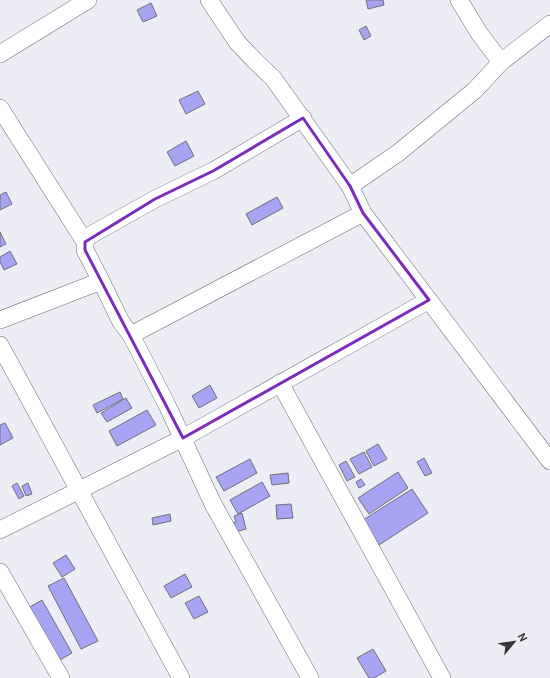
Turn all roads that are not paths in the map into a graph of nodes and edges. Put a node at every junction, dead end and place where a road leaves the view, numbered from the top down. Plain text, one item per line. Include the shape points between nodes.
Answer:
1 (88, 0) edge
2 (209, 0) edge
3 (459, 0) edge
4 (550, 24) edge
5 (0, 54) edge
6 (501, 62) junction
7 (0, 108) edge
8 (302, 118) junction
9 (350, 186) junction
10 (363, 213) junction
11 (85, 242) junction
12 (101, 281) junction
13 (429, 300) junction
14 (0, 320) edge
15 (131, 335) junction
16 (0, 345) edge
17 (280, 384) junction
18 (183, 438) junction
19 (550, 461) edge
20 (79, 490) junction
21 (0, 530) edge
22 (2, 580) edge
23 (60, 678) edge
24 (181, 678) edge
25 (310, 678) edge
26 (442, 678) edge

1 - 5 street
2 - 8 street via 237,42 273,78
3 - 6 street
4 - 6 street
6 - 9 street via 475,90 398,153
7 - 11 street
8 - 9 street
8 - 11 street via 213,171 155,199 89,236
9 - 10 street
10 - 13 street
10 - 15 street
11 - 12 street via 85,250
12 - 14 street
12 - 15 street via 121,322
13 - 17 street
13 - 19 street
15 - 18 street
16 - 20 street
17 - 18 street
17 - 26 street
18 - 20 street
18 - 25 street via 213,504
20 - 21 street
20 - 24 street
22 - 23 street

